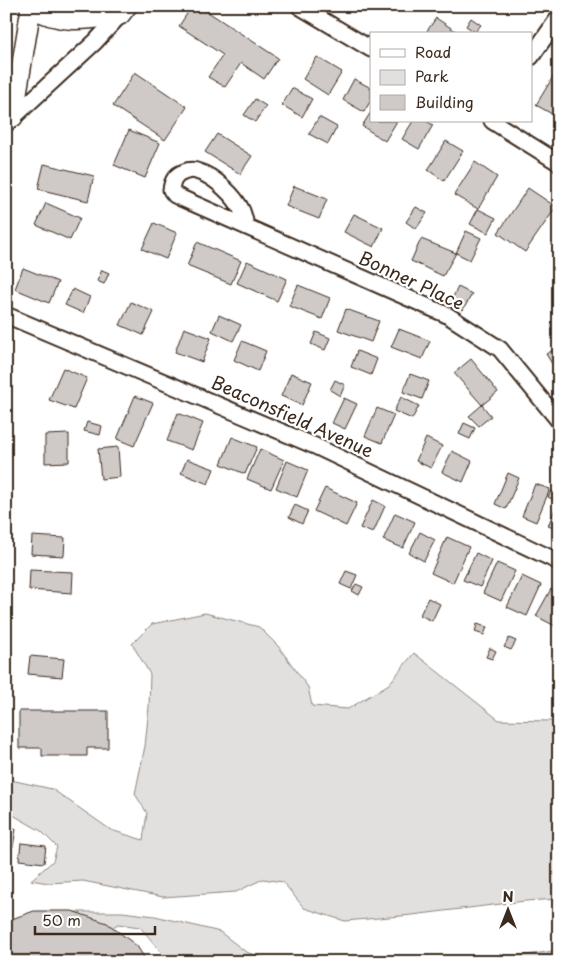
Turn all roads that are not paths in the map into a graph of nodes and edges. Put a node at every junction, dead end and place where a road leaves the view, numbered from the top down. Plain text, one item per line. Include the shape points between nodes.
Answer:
1 (299, 6) edge
2 (30, 7) edge
3 (123, 11) edge
4 (559, 17) edge
5 (370, 48) edge
6 (532, 56) edge
7 (10, 120) edge
8 (494, 122) edge
9 (559, 163) edge
10 (246, 226) junction
11 (6, 315) edge
12 (559, 421) edge
13 (559, 562) edge

1 - 5 street
2 - 3 street via 48,16 86,20
2 - 7 street
3 - 7 street via 95,42
4 - 6 street
8 - 9 street
10 - 10 street, Bonner Place via 242,210 211,178 197,171 182,172 176,176 171,190 175,195
10 - 12 street, Bonner Place via 447,315 500,350
11 - 13 street, Beaconsfield Avenue via 315,446

